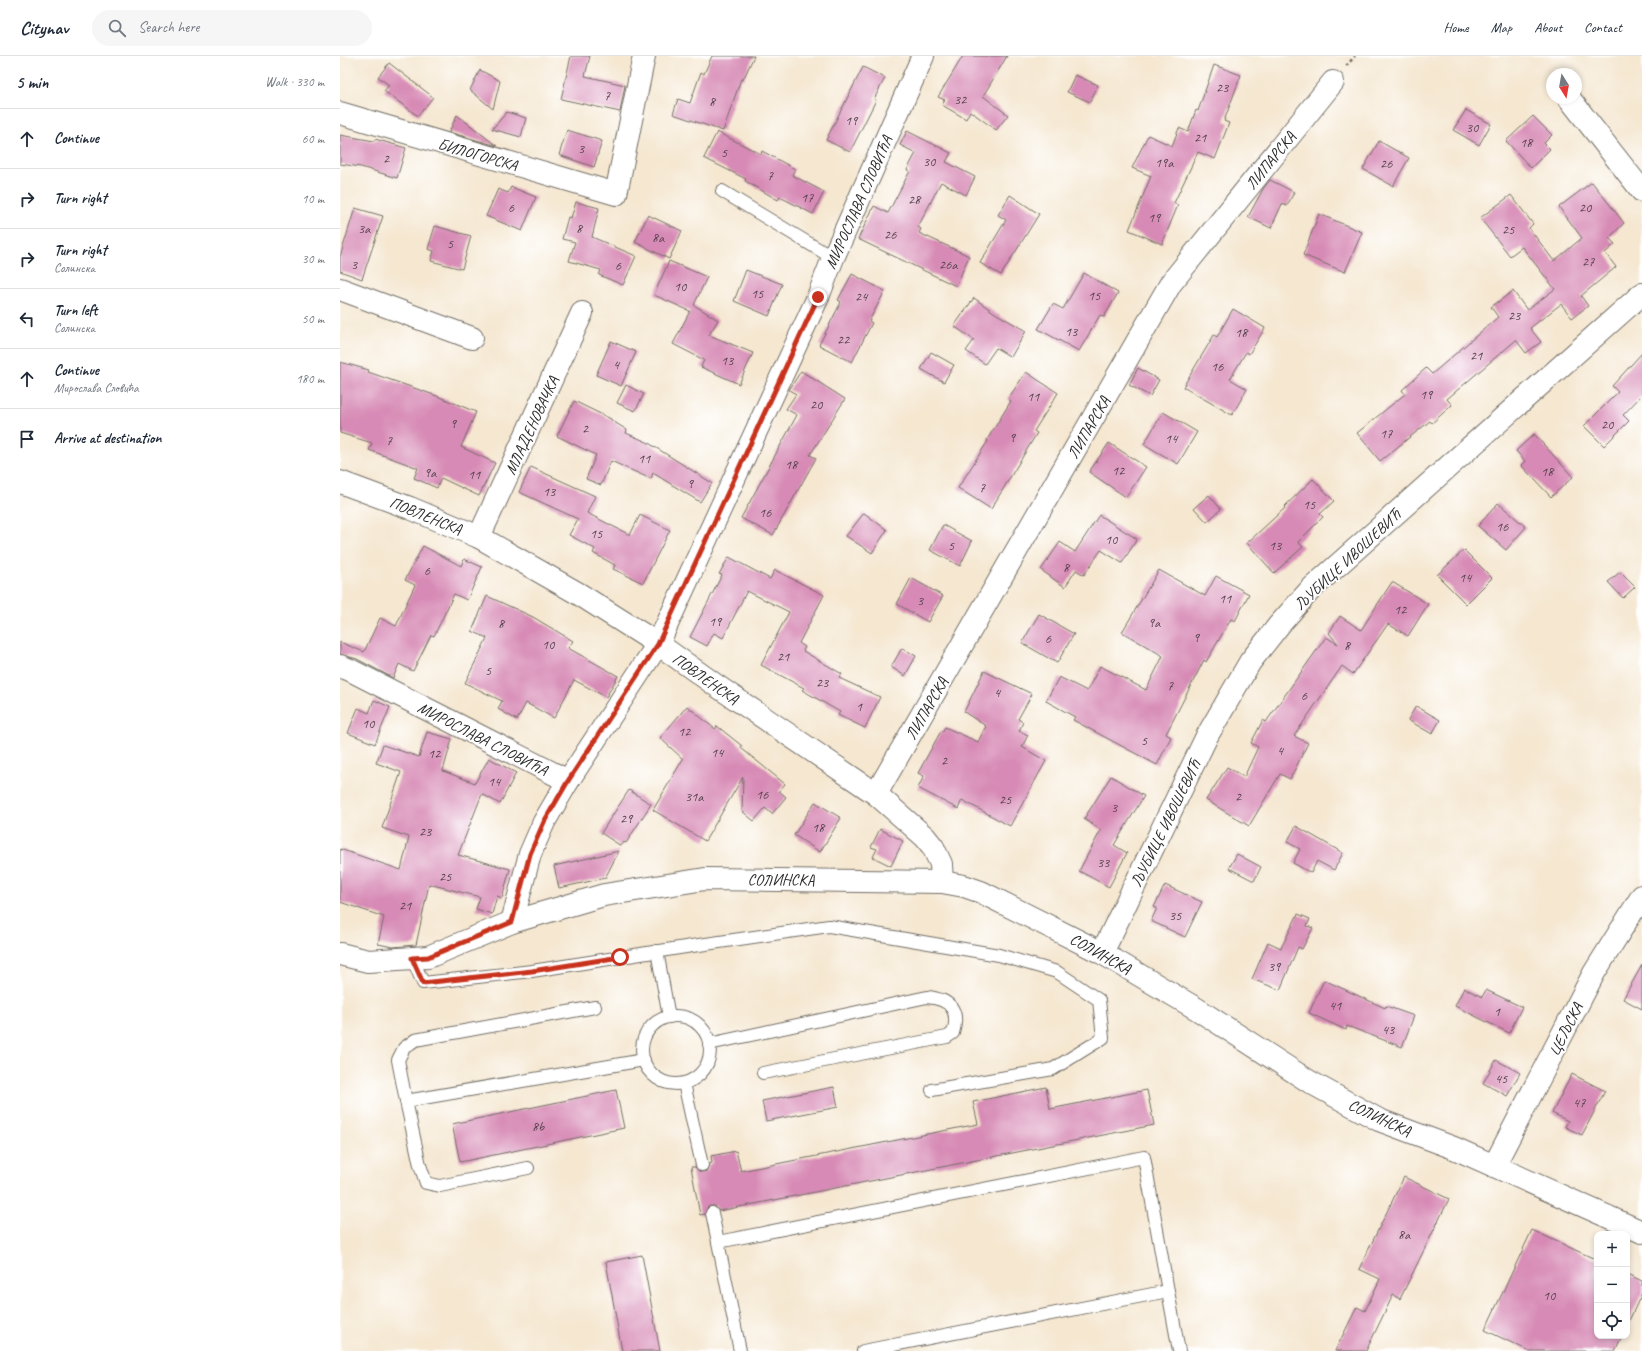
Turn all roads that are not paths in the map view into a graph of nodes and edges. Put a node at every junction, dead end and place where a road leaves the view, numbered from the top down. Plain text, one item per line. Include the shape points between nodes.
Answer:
1 (644, 56) edge
2 (923, 56) edge
3 (1333, 82) dead end
4 (1574, 104) edge
5 (340, 113) edge
6 (722, 191) dead end
7 (1642, 191) edge
8 (833, 258) junction
9 (340, 289) edge
10 (1642, 294) edge
11 (582, 313) dead end
12 (472, 338) dead end
13 (340, 482) edge
14 (479, 537) junction
15 (658, 644) junction
16 (340, 666) edge
17 (568, 781) junction
18 (876, 794) junction
19 (942, 882) junction
20 (1642, 896) edge
21 (512, 922) junction
22 (657, 951) junction
23 (1102, 953) junction
24 (340, 954) edge
25 (412, 958) junction
26 (595, 1007) dead end
27 (669, 1017) junction
28 (709, 1044) junction
29 (644, 1060) junction
30 (763, 1073) dead end
31 (684, 1083) junction
32 (932, 1090) dead end
33 (406, 1101) junction
34 (702, 1165) dead end
35 (1494, 1166) junction
36 (528, 1168) dead end
37 (712, 1213) dead end
38 (1642, 1232) edge
39 (718, 1242) junction
40 (1168, 1291) junction
41 (740, 1351) edge
42 (863, 1351) edge
43 (1179, 1351) edge

1 - 5 street, БИЛОГОРСКА via 616,194
2 - 8 street, МИРОСЛАВА СЛОВИЋА
3 - 18 street, ЛИПАРСКА via 1172,283
4 - 7 street
6 - 8 lane
8 - 15 street, МИРОСЛАВА СЛОВИЋА via 818,297
9 - 12 street
10 - 23 street, ЉУБИЦЕ ИВОШЕВИЋ via 1311,589 1279,625 1250,662 1206,736
11 - 14 street, МЛАДЕНОВАЧКА
13 - 14 street, ПОВЛЕНСКА
14 - 15 street, ПОВЛЕНСКА via 579,594
15 - 17 street, МИРОСЛАВА СЛОВИЋА
15 - 18 street, ПОВЛЕНСКА
16 - 17 street, МИРОСЛАВА СЛОВИЋА
17 - 21 street via 544,822 530,854
18 - 19 street, ПОВЛЕНСКА via 929,842 941,864
19 - 21 street, СОЛИНСКА via 705,879 604,895
19 - 23 street, СОЛИНСКА via 981,892
20 - 35 street, ЦЕЉСКА via 1594,973
21 - 25 street, СОЛИНСКА via 428,957
22 - 25 lane via 532,971 423,983
22 - 27 lane
22 - 32 lane via 829,926 999,955 1057,972 1099,1000 1103,1038 1052,1069
23 - 35 street, СОЛИНСКА via 1197,1009 1310,1082 1379,1120
24 - 25 street, СОЛИНСКА via 368,961
26 - 33 lane via 414,1040 404,1048 398,1060
27 - 28 lane via 680,1016 700,1026
27 - 29 lane via 658,1021 644,1038
28 - 30 lane via 927,997 949,1002 955,1014 954,1033 947,1037
28 - 31 lane via 707,1064 694,1079
29 - 31 lane via 655,1076 674,1084
29 - 33 lane
31 - 34 lane
33 - 36 lane via 426,1183 440,1186
35 - 38 street, СОЛИНСКА
37 - 39 lane
39 - 40 lane via 1144,1157
39 - 41 lane
40 - 42 lane
40 - 43 lane

